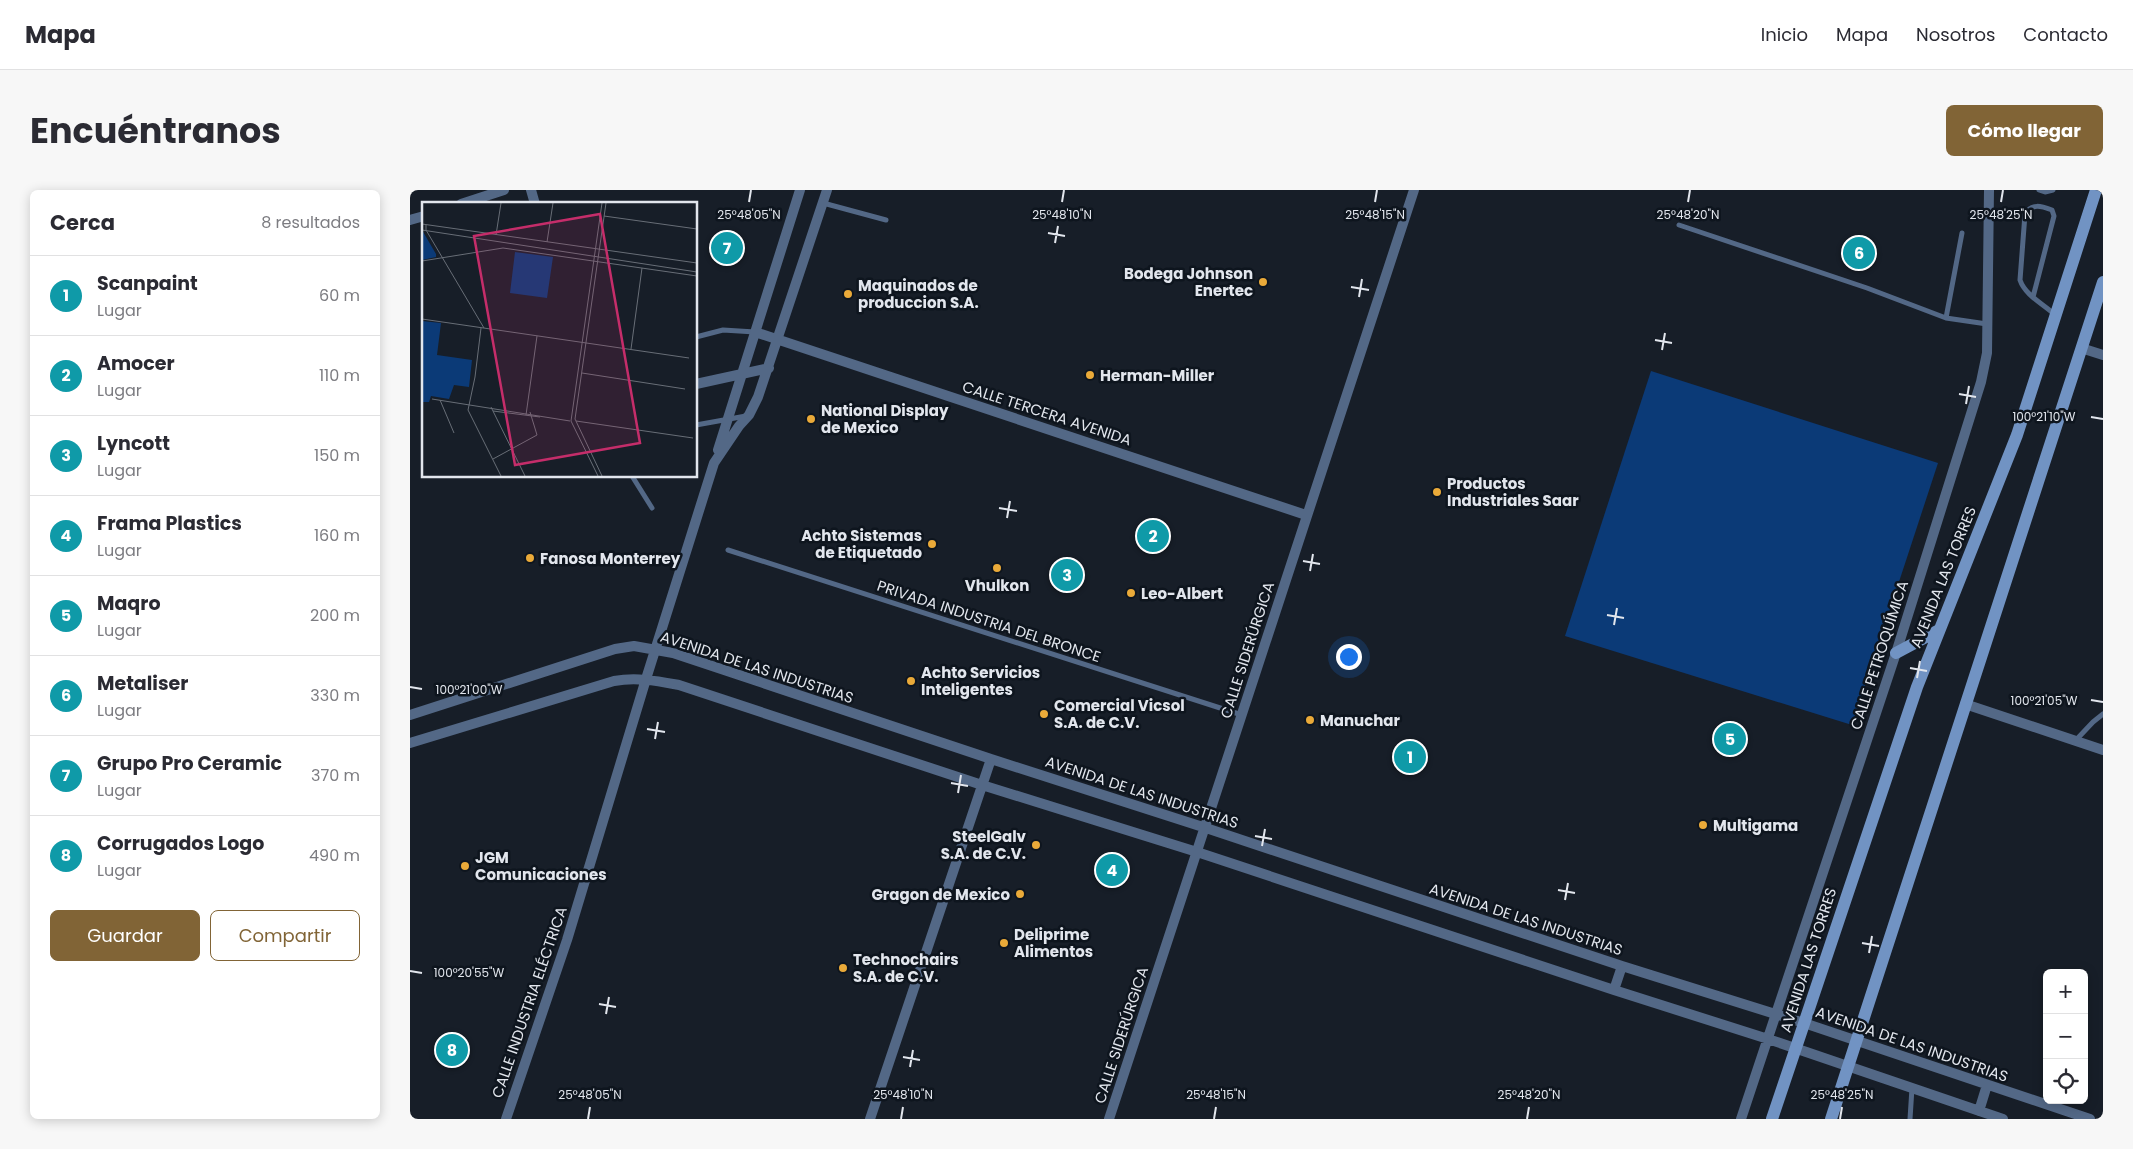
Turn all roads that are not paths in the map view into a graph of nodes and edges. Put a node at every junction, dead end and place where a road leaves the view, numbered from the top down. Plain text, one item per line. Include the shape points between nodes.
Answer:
1 (504, 190) edge
2 (800, 190) edge
3 (827, 190) edge
4 (1414, 190) edge
5 (1989, 190) edge
6 (2038, 190) edge
7 (2053, 190) edge
8 (2096, 190) edge
9 (467, 202) edge
10 (823, 204) junction
11 (886, 220) dead end
12 (1679, 225) dead end
13 (1962, 232) dead end
14 (2103, 282) edge
15 (2033, 297) junction
16 (2056, 315) junction
17 (1946, 318) junction
18 (1987, 324) junction
19 (755, 332) junction
20 (698, 336) edge
21 (779, 339) junction
22 (2081, 348) junction
23 (2103, 355) edge
24 (769, 368) junction
25 (742, 373) junction
26 (698, 384) edge
27 (749, 416) junction
28 (728, 418) junction
29 (698, 425) edge
30 (714, 463) junction
31 (633, 478) edge
32 (652, 508) dead end
33 (1306, 515) junction
34 (728, 550) dead end
35 (1939, 630) junction
36 (655, 649) junction
37 (1896, 653) junction
38 (646, 679) junction
39 (1965, 704) junction
40 (410, 714) edge
41 (2103, 714) edge
42 (1242, 716) junction
43 (2076, 741) junction
44 (410, 743) edge
45 (2103, 750) edge
46 (991, 760) junction
47 (982, 785) junction
48 (1206, 828) junction
49 (1197, 852) junction
50 (1622, 966) junction
51 (1614, 990) junction
52 (1776, 1015) junction
53 (1804, 1023) junction
54 (1768, 1038) junction
55 (1856, 1041) junction
56 (1796, 1048) junction
57 (1848, 1066) junction
58 (1987, 1084) junction
59 (1912, 1088) junction
60 (1979, 1111) junction
61 (506, 1119) edge
62 (870, 1119) edge
63 (1108, 1119) edge
64 (1741, 1119) edge
65 (1772, 1119) edge
66 (1831, 1119) edge
67 (1910, 1119) edge
68 (2004, 1119) edge
69 (2090, 1119) edge

1 - 9 street
2 - 19 street
3 - 10 street, CALLE INDUSTRIA ELÉCTRICA
4 - 33 street, CALLE SIDERÚRGICA
5 - 18 street, CALLE PETROQUÍMICA
6 - 7 lane
8 - 16 main road, AVENIDA LAS TORRES
10 - 11 lane
10 - 21 street, CALLE INDUSTRIA ELÉCTRICA
12 - 17 lane
13 - 17 lane
14 - 22 main road
15 - 15 lane via 2021,285 2020,274 2026,214 2034,206 2052,210 2054,216
15 - 16 lane
16 - 35 main road, AVENIDA LAS TORRES via 2016,435
17 - 18 lane
18 - 37 street, CALLE PETROQUÍMICA via 1987,353 1981,382
19 - 20 lane via 723,330
19 - 21 street, CALLE TERCERA AVENIDA
19 - 25 street
21 - 24 street, CALLE INDUSTRIA ELÉCTRICA
21 - 33 street, CALLE TERCERA AVENIDA
22 - 23 street
22 - 39 main road
24 - 25 street
24 - 27 street, CALLE INDUSTRIA ELÉCTRICA
25 - 26 street
25 - 28 street
27 - 28 lane
27 - 30 street, CALLE INDUSTRIA ELÉCTRICA
28 - 29 lane
28 - 30 street
30 - 36 street, CALLE INDUSTRIA ELÉCTRICA
31 - 32 lane
33 - 42 street, CALLE SIDERÚRGICA
34 - 42 lane, PRIVADA INDUSTRIA DEL BRONCE
35 - 37 main road
35 - 53 main road, AVENIDA LAS TORRES via 1916,687
36 - 38 street, CALLE INDUSTRIA ELÉCTRICA
36 - 40 street, AVENIDA DE LAS INDUSTRIAS via 634,646 615,649
36 - 46 street, AVENIDA DE LAS INDUSTRIAS
37 - 52 street, CALLE PETROQUÍMICA
38 - 44 street via 614,681
38 - 47 street via 679,685
38 - 61 street, CALLE INDUSTRIA ELÉCTRICA via 567,940
39 - 43 street
39 - 55 main road
41 - 43 lane
42 - 48 street, CALLE SIDERÚRGICA
43 - 45 street
46 - 47 street
46 - 48 street, AVENIDA DE LAS INDUSTRIAS
47 - 49 street
47 - 62 street
48 - 49 street, CALLE SIDERÚRGICA
48 - 50 street, AVENIDA DE LAS INDUSTRIAS
49 - 51 street
49 - 63 street, CALLE SIDERÚRGICA
50 - 51 street
50 - 52 street, AVENIDA DE LAS INDUSTRIAS
51 - 54 street
52 - 53 street, AVENIDA DE LAS INDUSTRIAS
52 - 54 street, CALLE PETROQUÍMICA
53 - 55 street, AVENIDA DE LAS INDUSTRIAS
53 - 56 main road, AVENIDA LAS TORRES
54 - 56 street
54 - 64 street, CALLE PETROQUÍMICA
55 - 57 main road
55 - 58 street, AVENIDA DE LAS INDUSTRIAS
56 - 57 street
56 - 65 main road, AVENIDA LAS TORRES
57 - 59 street
57 - 66 main road
58 - 60 street
58 - 69 street, AVENIDA DE LAS INDUSTRIAS
59 - 60 street
59 - 67 lane
60 - 68 street

